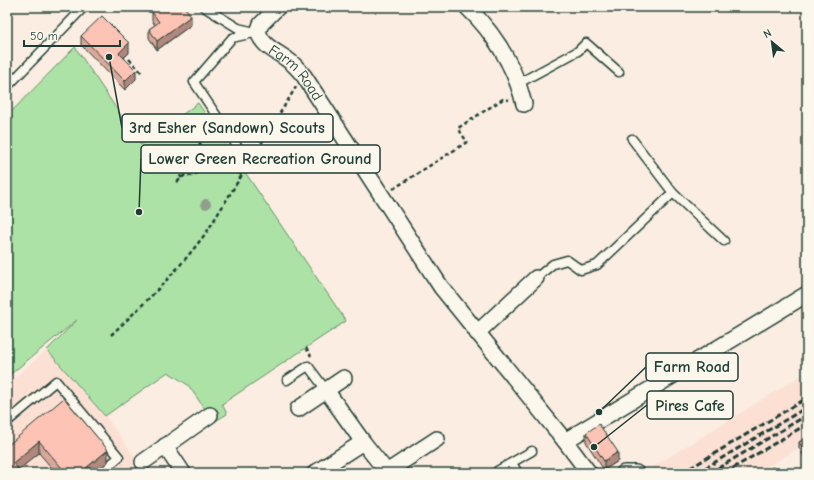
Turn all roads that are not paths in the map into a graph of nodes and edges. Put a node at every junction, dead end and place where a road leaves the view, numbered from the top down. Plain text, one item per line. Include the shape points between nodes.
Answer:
1 (84, 7) edge
2 (204, 7) edge
3 (278, 7) edge
4 (467, 7) edge
5 (258, 32) junction
6 (619, 72) dead end
7 (519, 83) junction
8 (7, 87) edge
9 (524, 104) road end
10 (632, 139) dead end
11 (239, 149) dead end
12 (673, 193) junction
13 (724, 241) dead end
14 (536, 278) joint
15 (807, 294) edge
16 (477, 333) junction
17 (344, 378) dead end
18 (287, 380) dead end
19 (326, 390) junction
20 (298, 409) dead end
21 (210, 416) dead end
22 (7, 422) edge
23 (437, 439) dead end
24 (565, 441) junction
25 (363, 442) junction
26 (165, 446) junction
27 (532, 451) dead end
28 (143, 462) dead end
29 (512, 463) junction
30 (386, 472) edge
31 (497, 472) dead end
32 (100, 473) edge
33 (183, 473) edge
34 (315, 473) edge
35 (518, 473) edge
36 (588, 473) edge
37 (624, 473) edge
38 (636, 473) edge

1 - 8 lane
2 - 5 lane via 238,28
3 - 5 street, Farm Road via 260,24
4 - 7 street via 494,37
5 - 11 lane via 232,38 194,82
5 - 16 street, Farm Road via 260,40 290,60 304,76 441,288
6 - 7 lane via 586,43
7 - 9 street
10 - 12 lane
12 - 13 lane
12 - 14 lane via 597,265 581,270 567,260 553,264
14 - 16 street
15 - 24 street
16 - 24 street, Farm Road
17 - 19 street
18 - 19 lane via 308,366
19 - 20 street
19 - 25 street
21 - 26 street
22 - 32 lane via 56,381 120,457
23 - 30 street
24 - 36 street, Farm Road
25 - 30 street
25 - 34 street
26 - 28 street
26 - 33 street
27 - 29 lane
29 - 31 lane
29 - 35 lane
37 - 38 street

